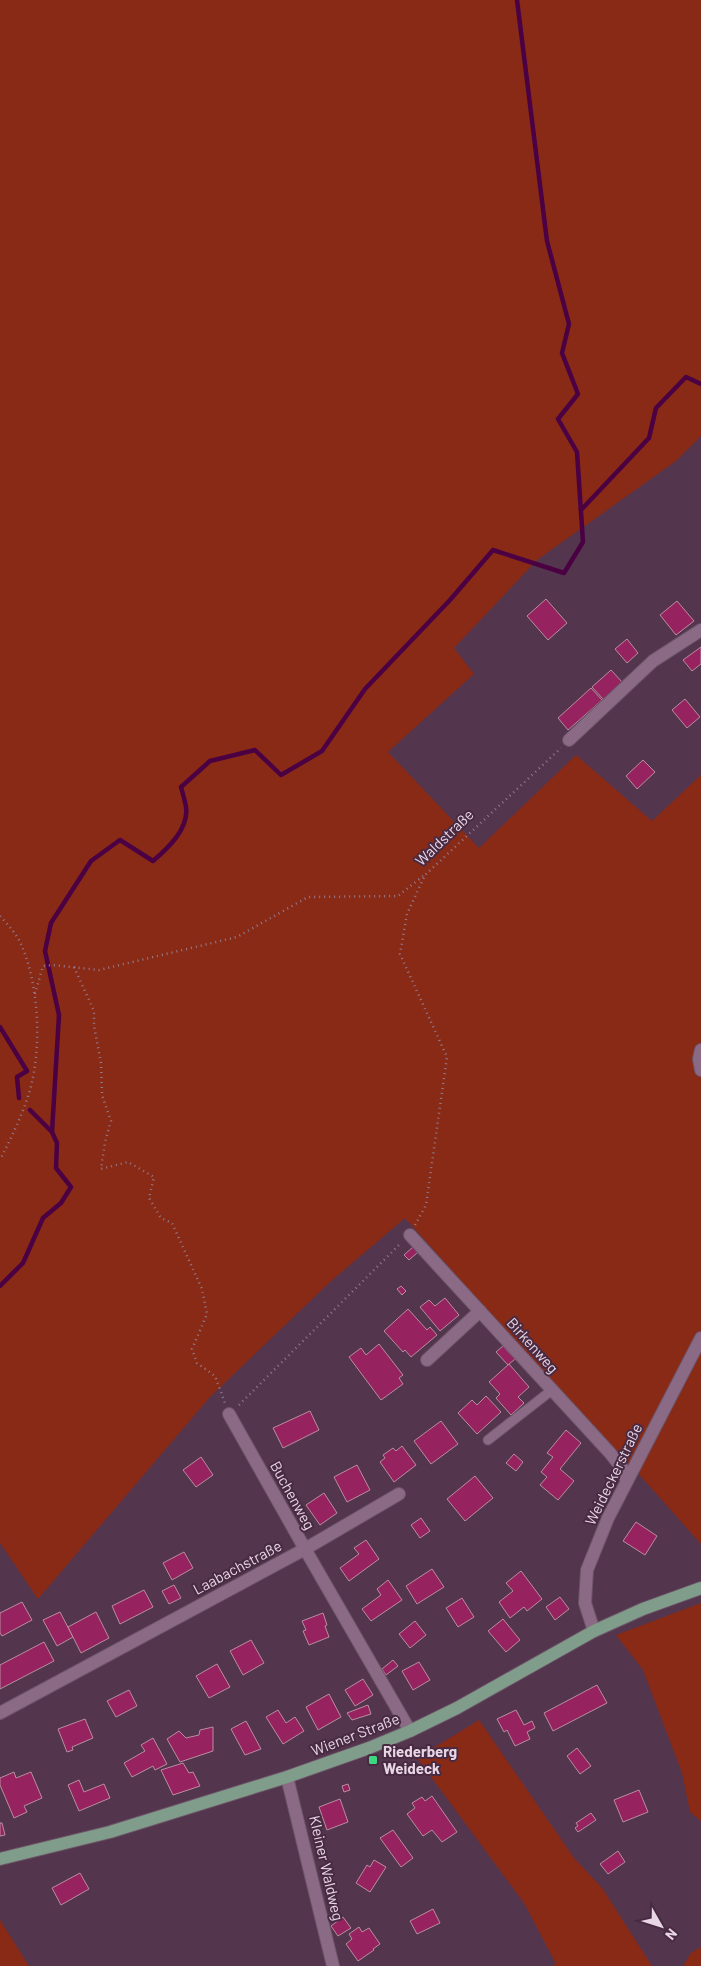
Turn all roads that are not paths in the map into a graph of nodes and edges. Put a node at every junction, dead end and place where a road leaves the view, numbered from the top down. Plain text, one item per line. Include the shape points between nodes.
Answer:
1 (701, 630) edge
2 (569, 740) road end
3 (701, 1050) edge
4 (701, 1070) edge
5 (410, 1235) road end
6 (480, 1311) junction
7 (701, 1338) edge
8 (427, 1360) dead end
9 (552, 1390) junction
10 (230, 1414) road end
11 (488, 1440) dead end
12 (627, 1481) junction
13 (399, 1494) dead end
14 (305, 1549) junction
15 (701, 1588) edge
16 (594, 1631) junction
17 (0, 1713) edge
18 (410, 1731) junction
19 (287, 1777) junction
20 (0, 1859) edge
21 (333, 1966) edge

1 - 2 street via 653,662
3 - 4 street
5 - 6 street, Birkenweg
6 - 8 street
6 - 9 street, Birkenweg
7 - 12 street, Weideckerstraße
9 - 11 lane
9 - 12 street, Birkenweg via 610,1453
10 - 14 street, Buchenweg
12 - 16 street, Weideckerstraße via 587,1570 585,1604
13 - 14 street, Buchenweg
14 - 17 street, Laabachstraße
14 - 18 street, Laabachstraße
15 - 16 main road, Wiener Straße via 643,1608
16 - 18 main road, Wiener Straße
18 - 19 main road, Wiener Straße
19 - 20 main road, Wiener Straße via 110,1832
19 - 21 street, Kleiner Waldweg

